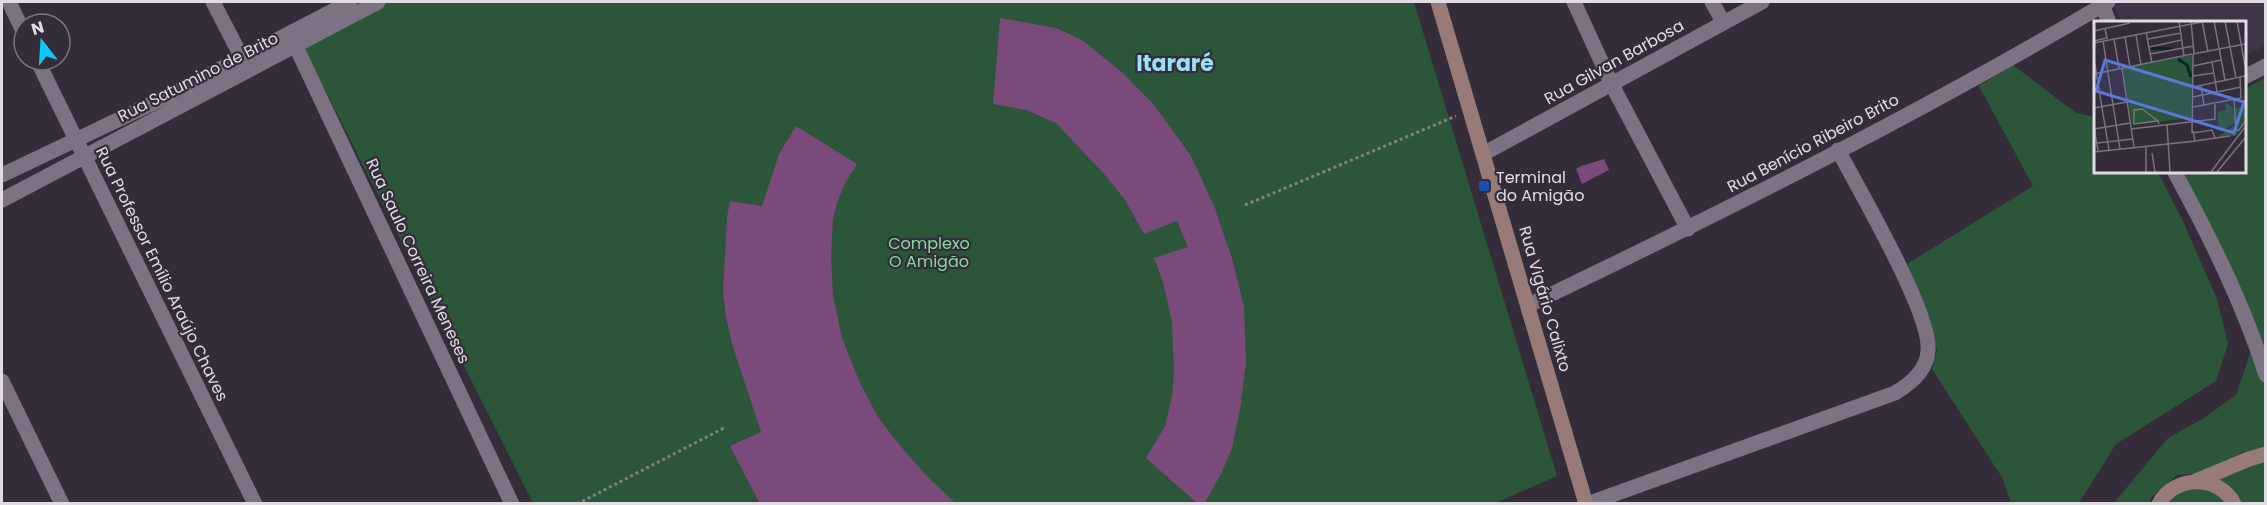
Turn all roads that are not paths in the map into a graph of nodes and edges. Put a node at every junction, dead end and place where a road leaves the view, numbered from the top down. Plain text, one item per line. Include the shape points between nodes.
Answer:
1 (213, 2) edge
2 (350, 2) edge
3 (378, 2) edge
4 (1437, 2) edge
5 (1574, 2) edge
6 (1712, 2) edge
7 (1762, 2) edge
8 (2105, 3) edge
9 (2109, 21) edge
10 (1723, 22) junction
11 (293, 40) junction
12 (242, 58) junction
13 (2265, 66) edge
14 (43, 72) edge
15 (2246, 76) edge
16 (1612, 85) junction
17 (75, 140) junction
18 (1838, 150) junction
19 (1483, 154) junction
20 (84, 156) junction
21 (2175, 172) edge
22 (2, 176) edge
23 (2, 200) edge
24 (1688, 229) junction
25 (1529, 305) junction
26 (2265, 375) edge
27 (2, 381) edge
28 (2265, 454) edge
29 (2195, 481) junction
30 (62, 504) edge
31 (255, 504) edge
32 (512, 504) edge
33 (1586, 504) edge
34 (2159, 504) edge
35 (2234, 504) edge

1 - 12 street
2 - 11 street, Rua Satumino de Brito
3 - 11 street, Rua Satumino de Brito
4 - 19 main road, Rua Vigário Calixto
5 - 16 street
6 - 10 street
7 - 10 street, Rua Gilvan Barbosa
8 - 9 street
8 - 18 street, Rua Benício Ribeiro Brito via 2019,55
10 - 16 street, Rua Gilvan Barbosa
11 - 12 street, Rua Satumino de Brito
11 - 20 street, Rua Satumino de Brito
11 - 32 street, Rua Saulo Correira Meneses
12 - 17 street, Rua Satumino de Brito
13 - 15 street
14 - 17 street, Rua Professor Emílio Araújo Chaves
16 - 19 street, Rua Gilvan Barbosa
16 - 24 street
17 - 20 street, Rua Professor Emílio Araújo Chaves
17 - 22 street, Rua Satumino de Brito
18 - 24 street, Rua Benício Ribeiro Brito
18 - 33 street via 1919,311 1928,340 1923,368 1895,393
19 - 25 main road, Rua Vigário Calixto
20 - 23 street, Rua Satumino de Brito
20 - 31 street, Rua Professor Emílio Araújo Chaves
21 - 26 street via 2238,299
24 - 25 street, Rua Benício Ribeiro Brito
25 - 33 main road, Rua Vigário Calixto
27 - 30 street
28 - 29 main road
29 - 34 main road via 2171,489
29 - 35 main road via 2221,489

